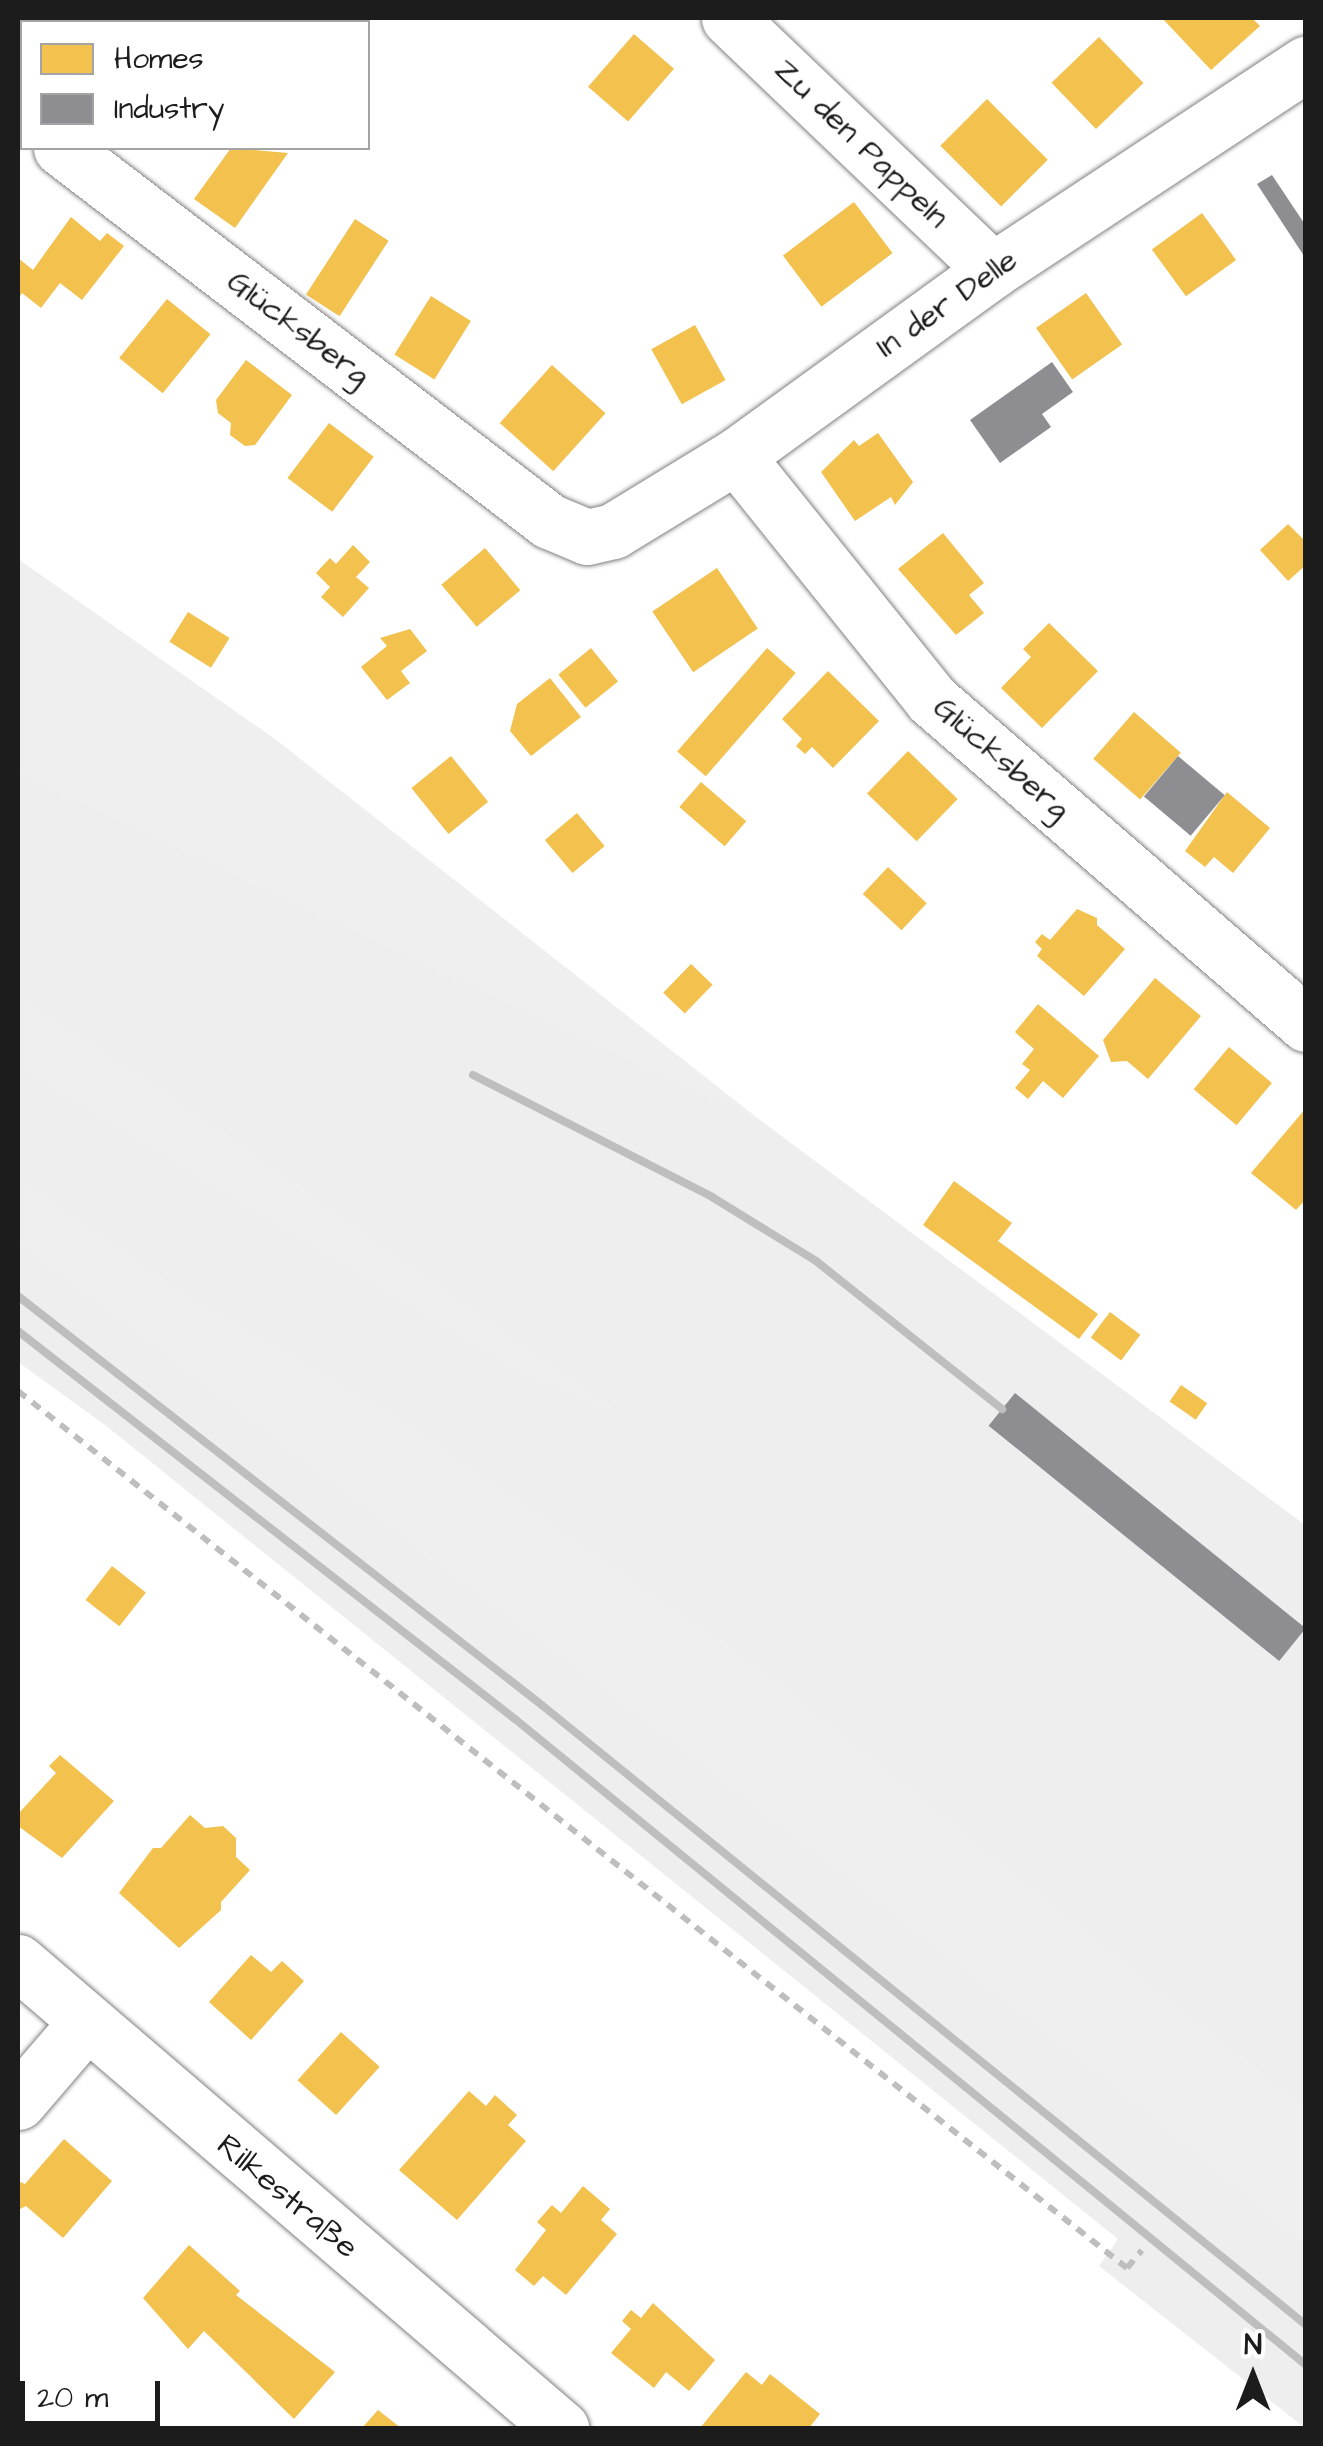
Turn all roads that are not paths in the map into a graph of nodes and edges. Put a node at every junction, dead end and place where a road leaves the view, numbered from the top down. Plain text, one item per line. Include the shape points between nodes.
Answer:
1 (729, 18) edge
2 (1306, 64) edge
3 (64, 150) edge
4 (993, 270) junction
5 (736, 456) junction
6 (587, 537) joint
7 (1306, 1024) edge
8 (18, 1962) edge
9 (84, 2025) junction
10 (18, 2102) edge
11 (561, 2428) edge

1 - 4 street, Zu den Pappeln
2 - 4 street, In der Delle
3 - 6 street, Glücksberg via 549,521
4 - 5 street, In der Delle
5 - 6 street, In der Delle via 613,532
5 - 7 street, Glücksberg via 932,700
8 - 9 street, Rilkestraße
9 - 10 street
9 - 11 street, Rilkestraße

